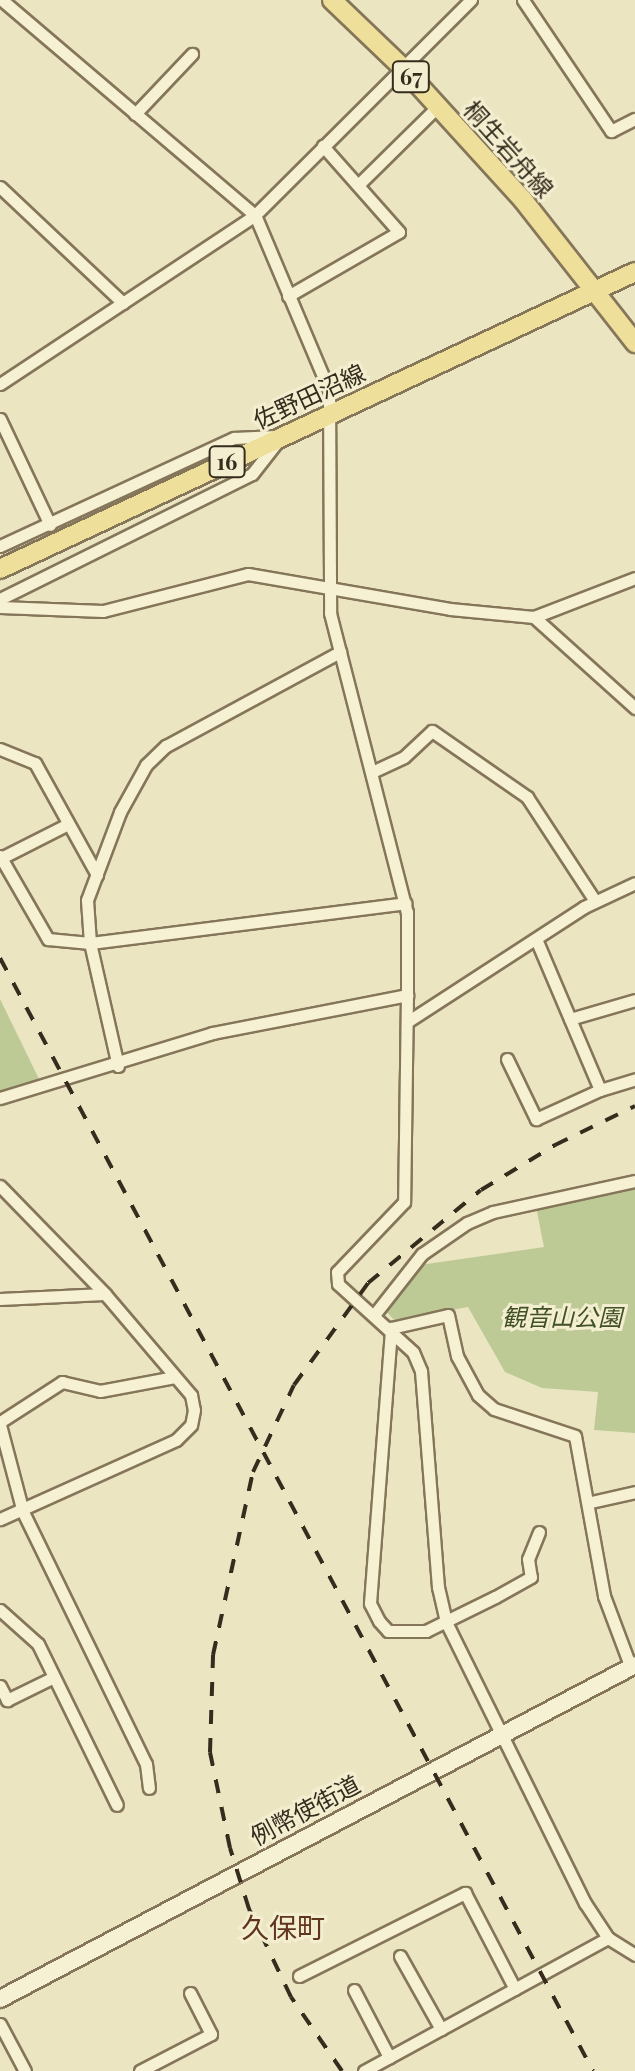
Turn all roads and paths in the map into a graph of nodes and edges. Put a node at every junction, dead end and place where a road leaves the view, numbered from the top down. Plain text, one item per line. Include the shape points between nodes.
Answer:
1 (2, 0) edge
2 (332, 0) edge
3 (471, 0) edge
4 (523, 0) edge
5 (192, 54) dead end
6 (403, 68) junction
7 (438, 106) junction
8 (135, 114) junction
9 (635, 119) edge
10 (323, 146) junction
11 (358, 185) junction
12 (0, 187) edge
13 (255, 215) junction
14 (635, 272) edge
15 (597, 291) junction
16 (288, 296) junction
17 (123, 303) junction
18 (635, 343) edge
19 (0, 384) edge
20 (331, 412) junction
21 (0, 419) edge
22 (281, 436) junction
23 (50, 525) junction
24 (0, 546) edge
25 (0, 569) edge
26 (635, 578) edge
27 (329, 586) junction
28 (0, 599) edge
29 (0, 607) edge
30 (534, 617) junction
31 (340, 652) junction
32 (635, 708) edge
33 (0, 749) edge
34 (372, 772) junction
35 (68, 824) junction
36 (1, 857) edge
37 (97, 875) junction
38 (635, 883) edge
39 (595, 901) junction
40 (405, 903) junction
41 (536, 939) junction
42 (90, 943) junction
43 (407, 995) junction
44 (635, 1000) edge
45 (570, 1019) junction
46 (407, 1022) junction
47 (507, 1059) dead end
48 (118, 1066) junction
49 (635, 1079) edge
50 (600, 1090) junction
51 (0, 1098) edge
52 (635, 1181) edge
53 (0, 1186) edge
54 (105, 1294) junction
55 (0, 1299) edge
56 (374, 1315) junction
57 (391, 1328) junction
58 (175, 1377) junction
59 (0, 1424) edge
60 (635, 1492) edge
61 (591, 1502) junction
62 (23, 1512) junction
63 (0, 1519) edge
64 (539, 1532) dead end
65 (0, 1610) edge
66 (446, 1622) junction
67 (633, 1666) edge
68 (54, 1677) junction
69 (0, 1686) edge
70 (502, 1735) junction
71 (149, 1788) dead end
72 (117, 1805) dead end
73 (608, 1938) junction
74 (635, 1955) edge
75 (400, 1956) dead end
76 (299, 1976) dead end
77 (515, 1989) junction
78 (354, 1990) dead end
79 (190, 1993) dead end
80 (0, 1999) edge
81 (0, 2024) edge
82 (441, 2029) junction
83 (389, 2057) junction
84 (25, 2071) edge
85 (140, 2071) edge
86 (364, 2071) edge

1 - 8 street
2 - 6 main road, 桐生岩舟線 / 67
3 - 6 street
4 - 9 street via 611,131
5 - 8 street
6 - 7 main road, 桐生岩舟線 / 67
6 - 10 street
7 - 11 street
7 - 15 main road, 桐生岩舟線 / 67
8 - 13 street
10 - 11 street
10 - 13 street
11 - 16 street via 399,232
12 - 17 street
13 - 16 street
13 - 17 street
14 - 15 main road, 佐野田沼線
15 - 18 main road, 桐生岩舟線 / 67
15 - 20 main road, 佐野田沼線 / 16
16 - 20 street via 329,390
17 - 19 street
20 - 22 main road, 佐野田沼線 / 16
20 - 27 street
21 - 23 street
22 - 23 street via 234,438
22 - 25 main road, 佐野田沼線 / 16
22 - 28 street via 252,474
23 - 24 street
26 - 30 street
27 - 29 street via 248,574 160,601 103,611
27 - 30 street via 450,609
27 - 31 street
30 - 32 street
31 - 34 street
31 - 37 street via 166,746 146,765
33 - 35 street via 35,763
34 - 39 street via 404,757 432,731 527,797
34 - 40 street
35 - 36 street
35 - 37 street
36 - 42 street via 48,939
37 - 42 street via 87,900
38 - 39 street
39 - 41 street
40 - 42 street
40 - 43 street
41 - 45 street
41 - 46 street
42 - 48 street
43 - 46 street
43 - 48 street via 212,1033
44 - 45 street
45 - 50 street
46 - 56 street via 404,1202 337,1272 338,1284
47 - 50 street via 536,1119
48 - 51 street
49 - 50 street
52 - 56 street via 493,1212 467,1223 422,1254
53 - 54 street
54 - 55 street
54 - 58 street
56 - 57 street
57 - 61 street via 448,1315 457,1356 478,1395 494,1409 575,1436
57 - 66 street via 413,1352 421,1371 438,1587
57 - 66 street via 370,1603 388,1631 426,1631
58 - 59 street via 100,1391 62,1382
58 - 62 street via 191,1395 194,1410 191,1425 176,1440
59 - 62 street
60 - 61 street
61 - 67 street via 604,1596
62 - 63 street
62 - 71 street via 146,1764
64 - 66 street via 528,1559 531,1577
65 - 68 street via 38,1644
66 - 70 street
67 - 70 street, 例幣使街道
68 - 69 street via 7,1700
68 - 72 street
70 - 73 street via 585,1903
70 - 80 street, 例幣使街道
73 - 74 street
73 - 77 street
75 - 82 street
76 - 77 street via 465,1893
77 - 82 street
78 - 83 street
79 - 85 street via 211,2034
81 - 84 street
82 - 83 street
83 - 86 street

